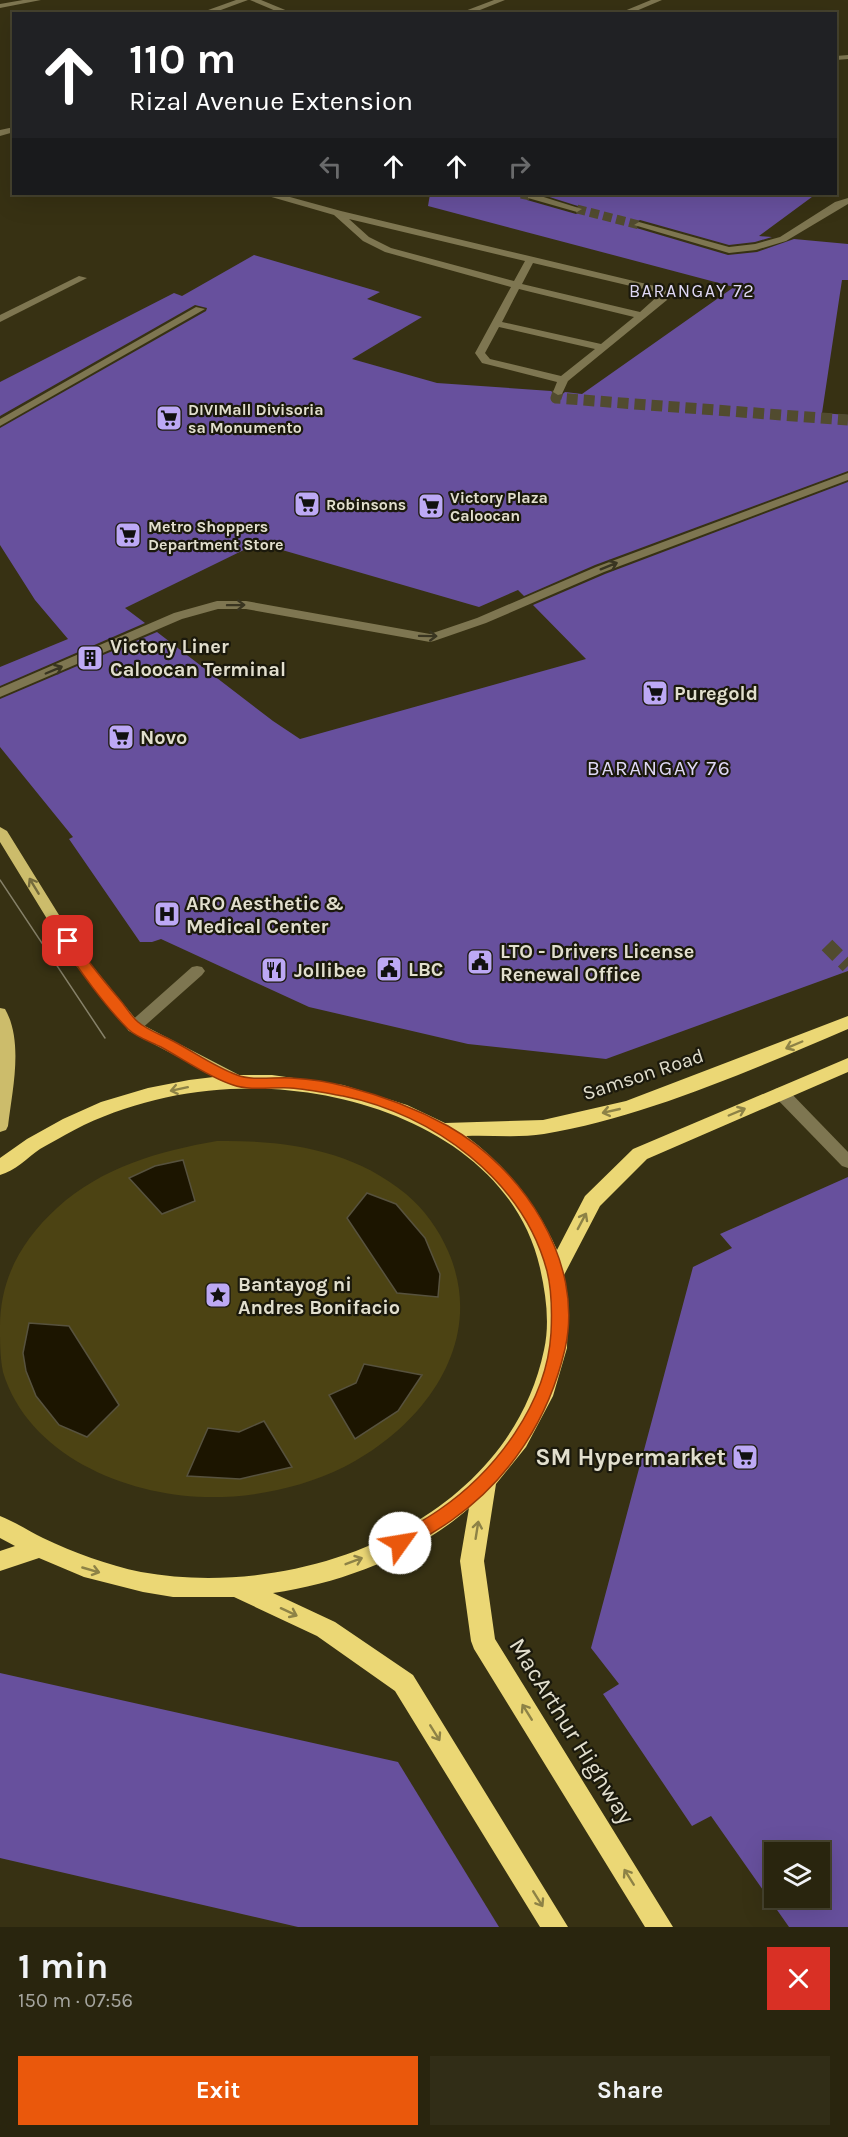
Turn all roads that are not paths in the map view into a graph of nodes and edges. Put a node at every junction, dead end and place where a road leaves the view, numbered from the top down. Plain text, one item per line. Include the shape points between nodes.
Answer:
1 (37, 0) edge
2 (244, 0) edge
3 (254, 0) edge
4 (501, 0) edge
5 (658, 0) edge
6 (0, 6) edge
7 (207, 12) edge
8 (286, 12) edge
9 (467, 12) edge
10 (627, 12) edge
11 (274, 195) edge
12 (531, 196) dead end
13 (848, 201) edge
14 (577, 209) tunnel mouth
15 (336, 213) junction
16 (639, 225) tunnel mouth
17 (530, 260) junction
18 (82, 278) dead end
19 (517, 285) junction
20 (200, 309) dead end
21 (640, 315) junction
22 (0, 319) edge
23 (496, 324) junction
24 (602, 347) junction
25 (564, 380) junction
26 (558, 392) dead end
27 (0, 423) edge
28 (848, 476) edge
29 (0, 693) edge
30 (0, 831) edge
31 (197, 971) dead end
32 (1, 1019) edge
33 (848, 1023) edge
34 (134, 1027) junction
35 (848, 1065) edge
36 (237, 1081) junction
37 (781, 1093) junction
38 (0, 1126) edge
39 (443, 1130) junction
40 (848, 1162) edge
41 (0, 1168) edge
42 (555, 1273) junction
43 (485, 1481) junction
44 (0, 1526) edge
45 (37, 1549) junction
46 (0, 1561) edge
47 (236, 1587) junction
48 (555, 1927) edge
49 (660, 1927) edge

1 - 6 street
2 - 7 street
3 - 8 street
4 - 9 street
5 - 10 street
11 - 15 street
12 - 14 street
13 - 16 street via 783,239 756,247 729,250
15 - 17 street
15 - 19 street via 366,239 388,250
17 - 19 street
17 - 21 street via 664,293 663,298
18 - 22 street
19 - 21 street
19 - 23 street
20 - 27 street
21 - 24 street
23 - 24 street
23 - 25 street via 480,354 482,358
24 - 25 street
25 - 26 street
29 -> 28 street via 178,616 217,605 246,605 430,638 451,633 644,552
34 -> 30 main road via 79,960
31 - 34 street
32 - 38 main road via 6,1051
33 -> 39 highway, Samson Road via 630,1107 543,1127
34 - 36 main road
35 - 37 highway
36 - 39 highway via 292,1083 346,1091 397,1107
36 -> 41 highway via 189,1086 99,1110 57,1130
37 - 40 street
42 -> 37 highway via 592,1201 640,1154
39 - 42 highway via 510,1186 530,1213
42 - 43 highway via 560,1307 550,1378 514,1449
47 -> 43 highway via 293,1579 349,1564 400,1543 447,1514
49 -> 43 highway, MacArthur Highway via 483,1641 472,1560
44 - 45 highway
45 - 46 highway
45 -> 47 highway via 82,1568 131,1581 182,1587
47 -> 48 highway via 326,1629 404,1683

